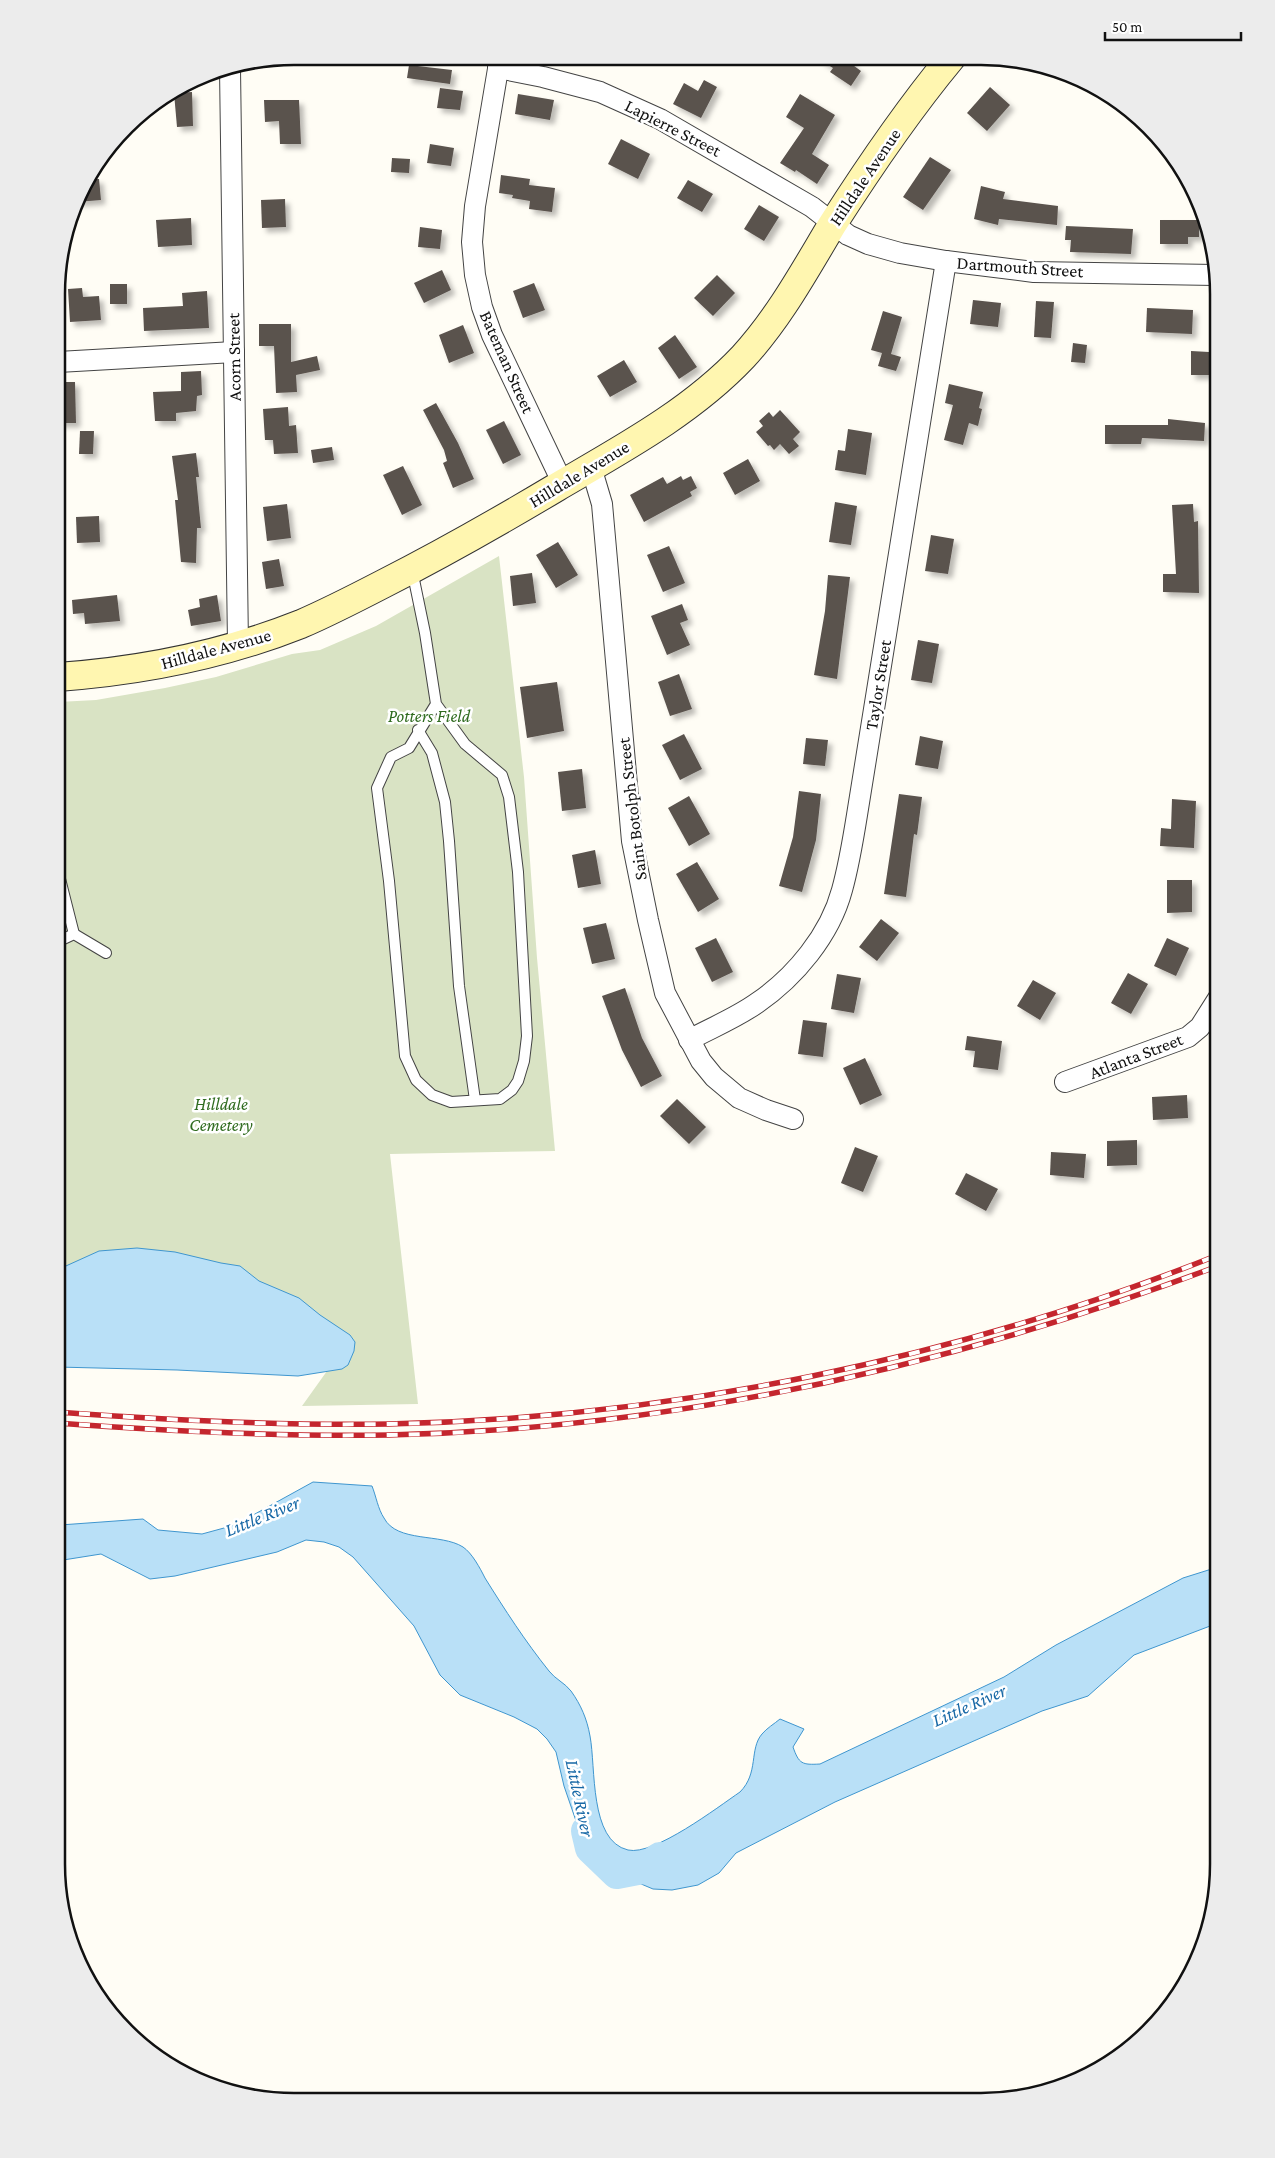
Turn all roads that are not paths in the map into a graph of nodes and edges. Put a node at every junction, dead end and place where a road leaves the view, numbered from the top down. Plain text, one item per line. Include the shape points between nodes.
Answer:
1 (498, 65) edge
2 (508, 65) edge
3 (944, 65) edge
4 (230, 74) edge
5 (833, 224) junction
6 (946, 262) junction
7 (1209, 274) edge
8 (234, 352) junction
9 (65, 362) edge
10 (591, 467) junction
11 (564, 484) junction
12 (412, 570) junction
13 (238, 645) junction
14 (65, 676) edge
15 (436, 704) junction
16 (418, 730) junction
17 (65, 896) edge
18 (74, 934) junction
19 (65, 938) edge
20 (106, 954) dead end
21 (1210, 1010) edge
22 (690, 1040) junction
23 (1065, 1082) dead end
24 (475, 1100) junction
25 (792, 1119) dead end

1 - 11 street, Bateman Street via 475,206 472,242 475,275 492,335
2 - 5 street, Lapierre Street via 600,92 660,119 812,207
3 - 5 main road, Hilldale Avenue via 881,151
4 - 8 street, Acorn Street
5 - 6 street, Dartmouth Street via 868,244
5 - 10 main road, Hilldale Avenue via 785,302 744,355 708,390 676,414
6 - 7 street, Dartmouth Street via 1034,272
6 - 22 street, Taylor Street via 842,891 821,936 785,980 756,1004
8 - 9 street
8 - 13 street, Acorn Street
10 - 11 main road, Hilldale Avenue
10 - 22 street, Saint Botolph Street via 602,504 632,841 665,992
11 - 12 main road, Hilldale Avenue
12 - 13 main road, Hilldale Avenue via 303,623
12 - 15 lane
13 - 14 main road, Hilldale Avenue via 116,672
15 - 16 lane
15 - 24 lane via 465,744 502,775 518,872 527,1036 524,1061 512,1090 500,1099
16 - 24 lane via 432,753 445,802 459,986
16 - 24 lane via 409,748 391,757 377,788 405,1056 416,1080 432,1095 451,1102
17 - 18 lane
18 - 19 lane
18 - 20 lane
21 - 23 street, Atlanta Street via 1200,1027 1188,1037
22 - 25 street, Saint Botolph Street via 709,1072 726,1088 739,1098

